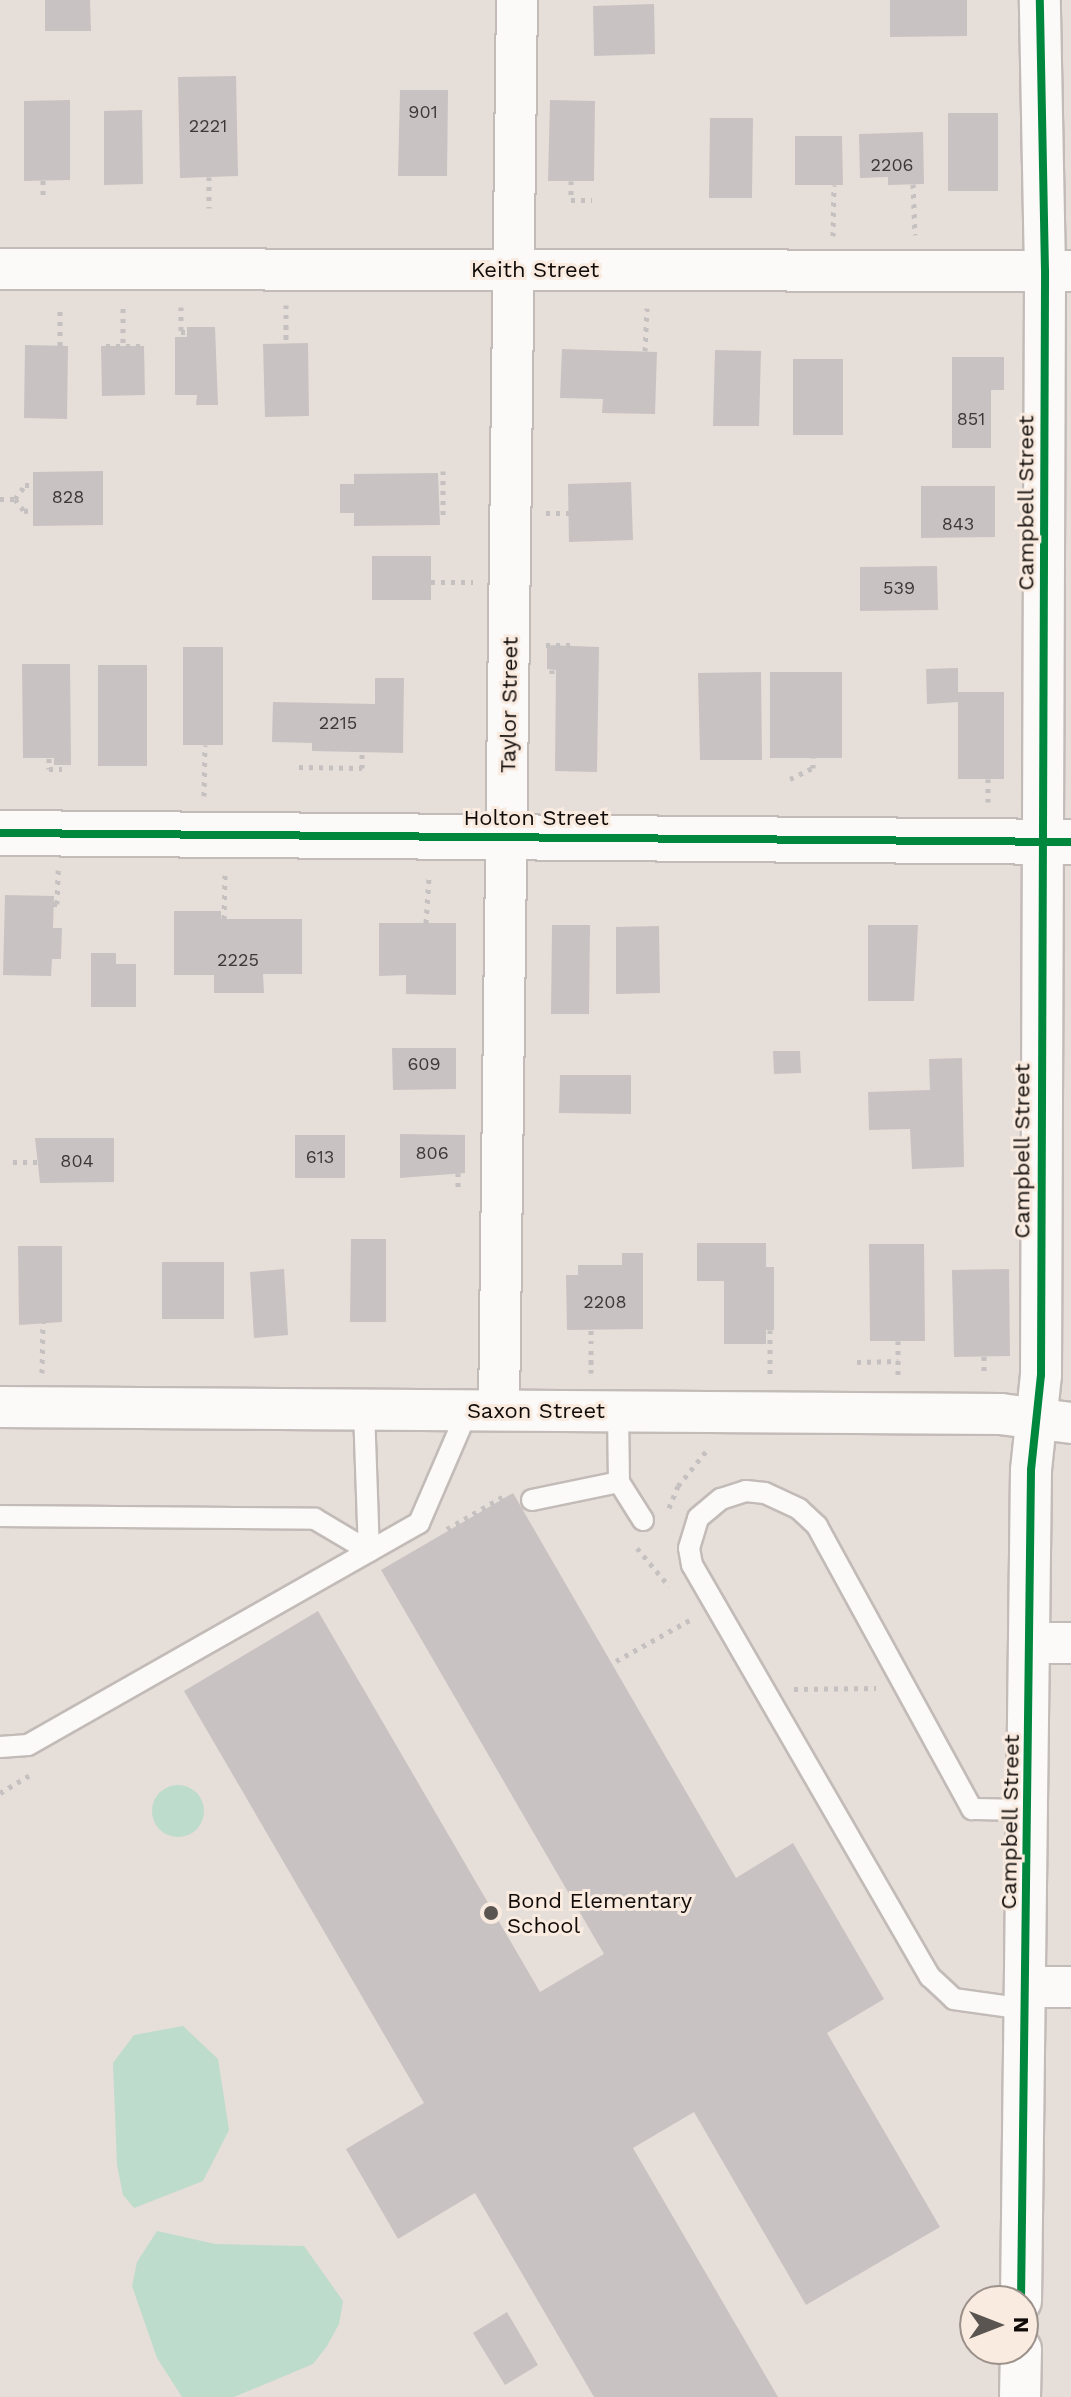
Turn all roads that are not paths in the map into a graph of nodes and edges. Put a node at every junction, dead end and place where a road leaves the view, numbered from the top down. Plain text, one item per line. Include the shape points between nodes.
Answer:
1 (517, 0) edge
2 (1040, 0) edge
3 (0, 269) edge
4 (514, 270) junction
5 (1058, 271) edge
6 (1058, 492) edge
7 (0, 833) edge
8 (507, 835) junction
9 (1056, 842) edge
10 (1056, 1069) edge
11 (0, 1407) edge
12 (364, 1410) junction
13 (484, 1410) junction
14 (618, 1411) junction
15 (1054, 1421) edge
16 (619, 1482) junction
17 (532, 1500) dead end
18 (0, 1516) edge
19 (643, 1520) dead end
20 (369, 1551) junction
21 (1052, 1643) edge
22 (0, 1747) edge
23 (1028, 1810) junction
24 (1071, 1987) edge
25 (1025, 1998) junction
26 (1021, 2285) edge
27 (1021, 2365) edge
28 (1020, 2397) edge

1 - 4 street, Taylor Street
2 - 5 street, Campbell Street
3 - 4 street, Keith Street
4 - 5 street, Keith Street
4 - 8 street, Taylor Street
5 - 6 street, Campbell Street
6 - 9 street, Campbell Street
7 - 8 street, Holton Street
8 - 9 street, Holton Street
8 - 13 street, Taylor Street
9 - 10 street, Campbell Street
10 - 15 street, Campbell Street via 1041,1375
11 - 12 street, Saxon Street
12 - 13 street, Saxon Street
12 - 20 lane
13 - 14 street, Saxon Street
13 - 20 lane via 419,1523
14 - 15 street, Saxon Street
14 - 16 lane
15 - 21 street, Campbell Street via 1031,1470
16 - 17 lane
16 - 19 lane
18 - 20 lane via 315,1519
20 - 22 lane via 28,1745
21 - 23 street, Campbell Street
23 - 25 street, Campbell Street
23 - 25 lane via 972,1809 817,1526 799,1509 765,1493 746,1491 721,1499 698,1518 689,1548 692,1565 930,1977 954,1999
24 - 25 street
25 - 26 street, Campbell Street
27 - 28 street

